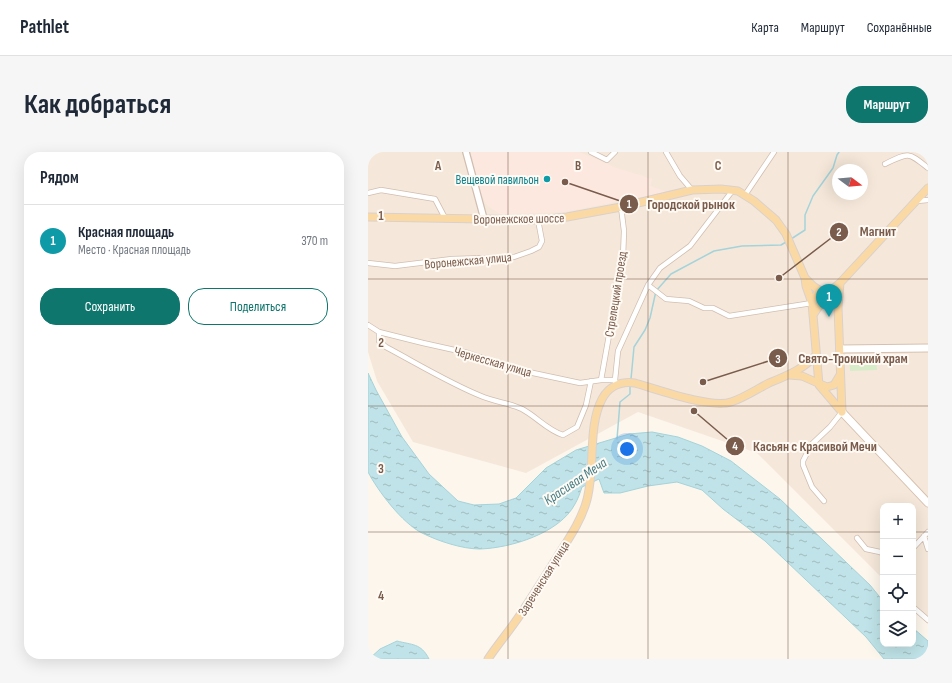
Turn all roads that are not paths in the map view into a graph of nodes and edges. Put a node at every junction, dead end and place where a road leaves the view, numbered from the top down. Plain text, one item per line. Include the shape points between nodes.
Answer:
1 (466, 152) edge
2 (591, 152) edge
3 (615, 152) edge
4 (666, 152) edge
5 (772, 153) edge
6 (886, 164) dead end
7 (928, 168) edge
8 (928, 188) edge
9 (692, 190) junction
10 (733, 190) junction
11 (368, 193) edge
12 (745, 195) junction
13 (928, 200) edge
14 (917, 201) junction
15 (622, 207) junction
16 (368, 217) edge
17 (445, 218) junction
18 (484, 219) junction
19 (538, 220) junction
20 (368, 263) edge
21 (805, 278) junction
22 (840, 283) junction
23 (648, 285) junction
24 (819, 290) junction
25 (828, 291) junction
26 (812, 303) junction
27 (838, 307) junction
28 (813, 315) junction
29 (368, 325) edge
30 (379, 332) junction
31 (928, 348) edge
32 (840, 349) junction
33 (816, 355) junction
34 (841, 373) junction
35 (789, 375) junction
36 (601, 380) junction
37 (591, 382) junction
38 (616, 383) junction
39 (819, 385) junction
40 (842, 412) junction
41 (824, 501) dead end
42 (928, 503) edge
43 (928, 532) edge
44 (924, 536) junction
45 (858, 538) dead end
46 (916, 545) edge
47 (928, 549) edge
48 (880, 553) edge
49 (916, 610) edge
50 (928, 620) edge
51 (488, 659) edge

1 - 18 street
2 - 3 street via 608,160
4 - 9 street
5 - 12 street
6 - 7 street via 905,154 914,156
8 - 14 main road
9 - 10 main road, Воронежское шоссе
9 - 15 main road, Воронежское шоссе
10 - 12 main road, Воронежское шоссе
10 - 23 street via 690,246 660,268
11 - 17 street via 380,190 435,199
12 - 21 main road, Воронежское шоссе via 776,220 786,234
13 - 14 street
14 - 22 main road
15 - 19 main road, Воронежское шоссе
15 - 36 street, Стрелецкий проезд via 623,257
16 - 17 main road, Воронежское шоссе
17 - 18 main road, Воронежское шоссе
18 - 19 main road, Воронежское шоссе
19 - 20 street, Воронежская улица via 542,241 539,247 514,257 452,259 395,266
21 - 24 main road
21 - 26 main road, Воронежское шоссе
22 - 25 main road
22 - 27 main road
23 - 26 street via 666,299 689,301 729,316
23 - 38 street via 618,351
24 - 25 main road
24 - 26 main road
25 - 27 main road
26 - 28 main road, Воронежское шоссе
27 - 28 main road via 825,302 818,306
27 - 32 main road
28 - 33 main road, Воронежское шоссе
29 - 30 street, Черкесская улица
30 - 37 street, Черкесская улица via 468,353 519,370 580,383
30 - 37 street via 380,341 386,347 457,385 524,410 553,432 563,435 577,427 586,405
31 - 32 main road
32 - 34 main road
33 - 35 main road via 810,362
33 - 39 main road, Воронежское шоссе
34 - 39 main road via 834,385
34 - 40 main road
35 - 38 main road via 730,402 693,400 635,383
35 - 39 main road via 802,376
36 - 37 street, Черкесская улица
36 - 38 street, Черкесская улица
38 - 51 main road, Зареченская улица via 606,393 596,418 589,491 584,510 520,615
39 - 40 main road
40 - 41 street via 812,445 803,460 812,487
40 - 42 main road
43 - 44 street
44 - 46 street
44 - 47 street
45 - 48 street via 866,549
49 - 50 street

